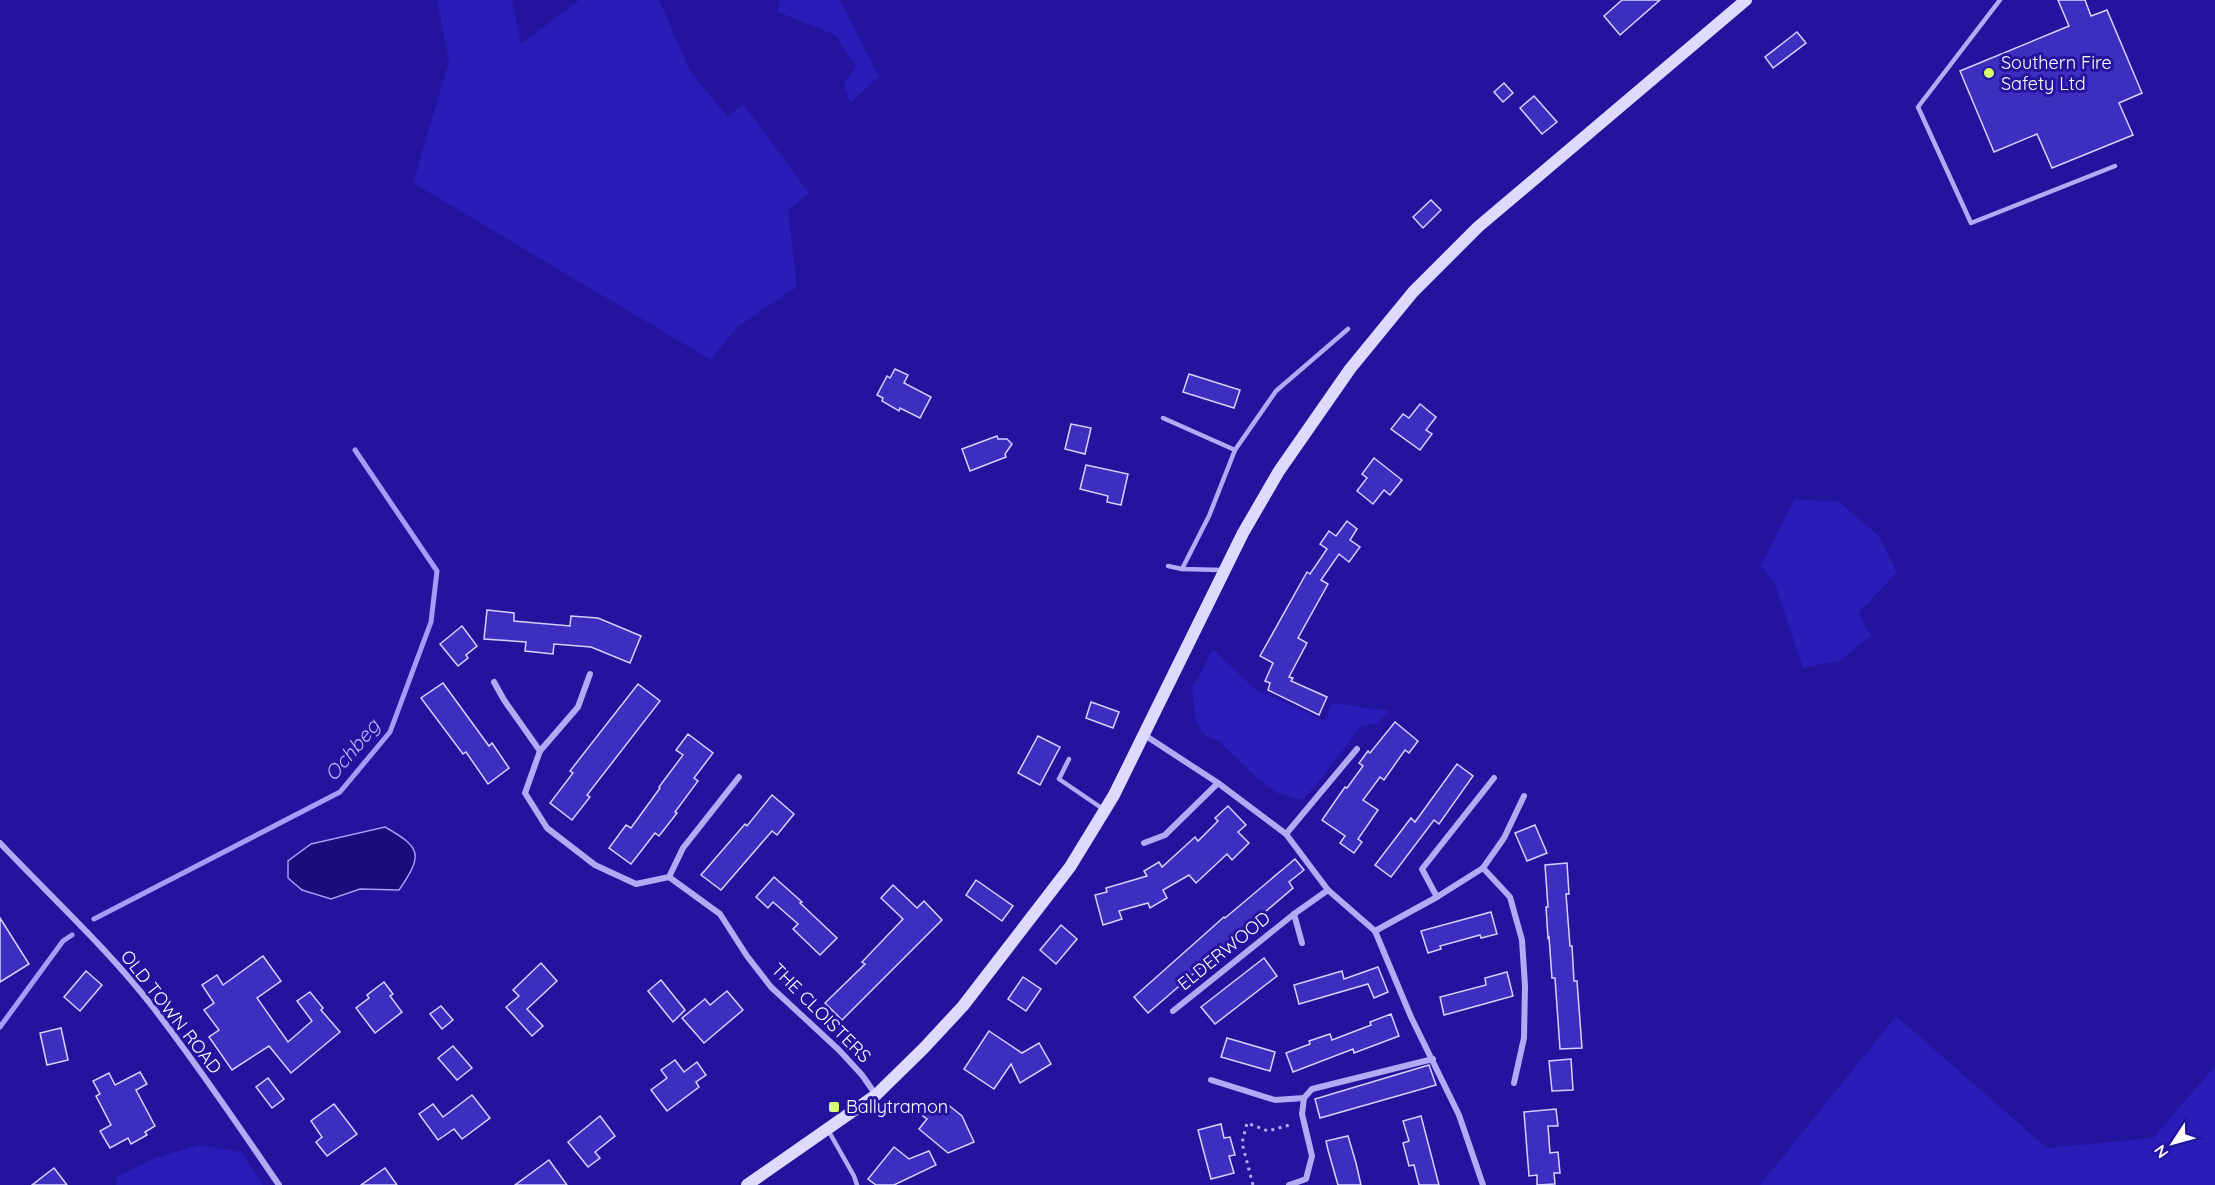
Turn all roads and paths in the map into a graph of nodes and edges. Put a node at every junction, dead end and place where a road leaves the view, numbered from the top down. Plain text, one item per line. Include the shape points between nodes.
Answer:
1 (1746, 0) edge
2 (2000, 0) edge
3 (2115, 166) dead end
4 (1348, 329) dead end
5 (1163, 417) dead end
6 (1235, 450) junction
7 (1168, 566) dead end
8 (1182, 569) junction
9 (1224, 570) junction
10 (590, 674) dead end
11 (494, 682) dead end
12 (1143, 734) junction
13 (1357, 749) dead end
14 (540, 751) junction
15 (1069, 759) dead end
16 (739, 777) dead end
17 (1494, 778) dead end
18 (1218, 783) junction
19 (1524, 796) dead end
20 (1105, 810) junction
21 (1286, 834) junction
22 (0, 843) edge
23 (1144, 843) dead end
24 (1483, 868) junction
25 (669, 877) junction
26 (1328, 890) junction
27 (1437, 897) junction
28 (1294, 914) junction
29 (1375, 931) junction
30 (1302, 944) dead end
31 (1173, 1011) dead end
32 (1433, 1059) junction
33 (1212, 1080) dead end
34 (1514, 1083) dead end
35 (876, 1095) junction
36 (1304, 1098) junction
37 (1304, 1120) junction
38 (828, 1130) junction
39 (279, 1185) edge
40 (747, 1185) edge
41 (857, 1185) edge
42 (1253, 1185) edge
43 (1289, 1185) edge
44 (1483, 1185) edge

1 - 9 main road via 1478,227 1413,292 1350,369 1287,457
2 - 3 lane via 1918,107 1971,223
4 - 6 lane via 1276,391
5 - 6 lane
6 - 8 lane via 1209,516
7 - 8 lane
8 - 9 lane
9 - 12 main road
10 - 14 street via 578,707
11 - 14 street
12 - 18 street
12 - 20 main road
13 - 21 street
14 - 25 street via 525,793 547,828 595,865 636,884
15 - 20 lane via 1059,778
16 - 25 street via 683,848
17 - 27 street via 1422,869
18 - 21 street
18 - 23 street via 1165,835
19 - 24 street via 1504,838
20 - 35 main road via 1070,867 963,1006
21 - 26 street
22 - 39 street, OLD TOWN ROAD via 151,1005
24 - 27 street
24 - 34 street via 1510,897 1522,940 1524,1038
25 - 35 street, THE CLOISTERS via 720,914 771,987 840,1050
26 - 28 street, ELDERWOOD
26 - 29 street
27 - 29 street
28 - 30 street, ELDERWOOD
28 - 31 street, ELDERWOOD
29 - 32 street
32 - 36 street via 1312,1089
32 - 44 street via 1459,1115
33 - 36 street via 1275,1100
35 - 38 main road
36 - 37 street
37 - 42 path via 1268,1131 1247,1123 1242,1143
37 - 43 street via 1312,1156 1306,1179
38 - 40 main road
38 - 41 lane

